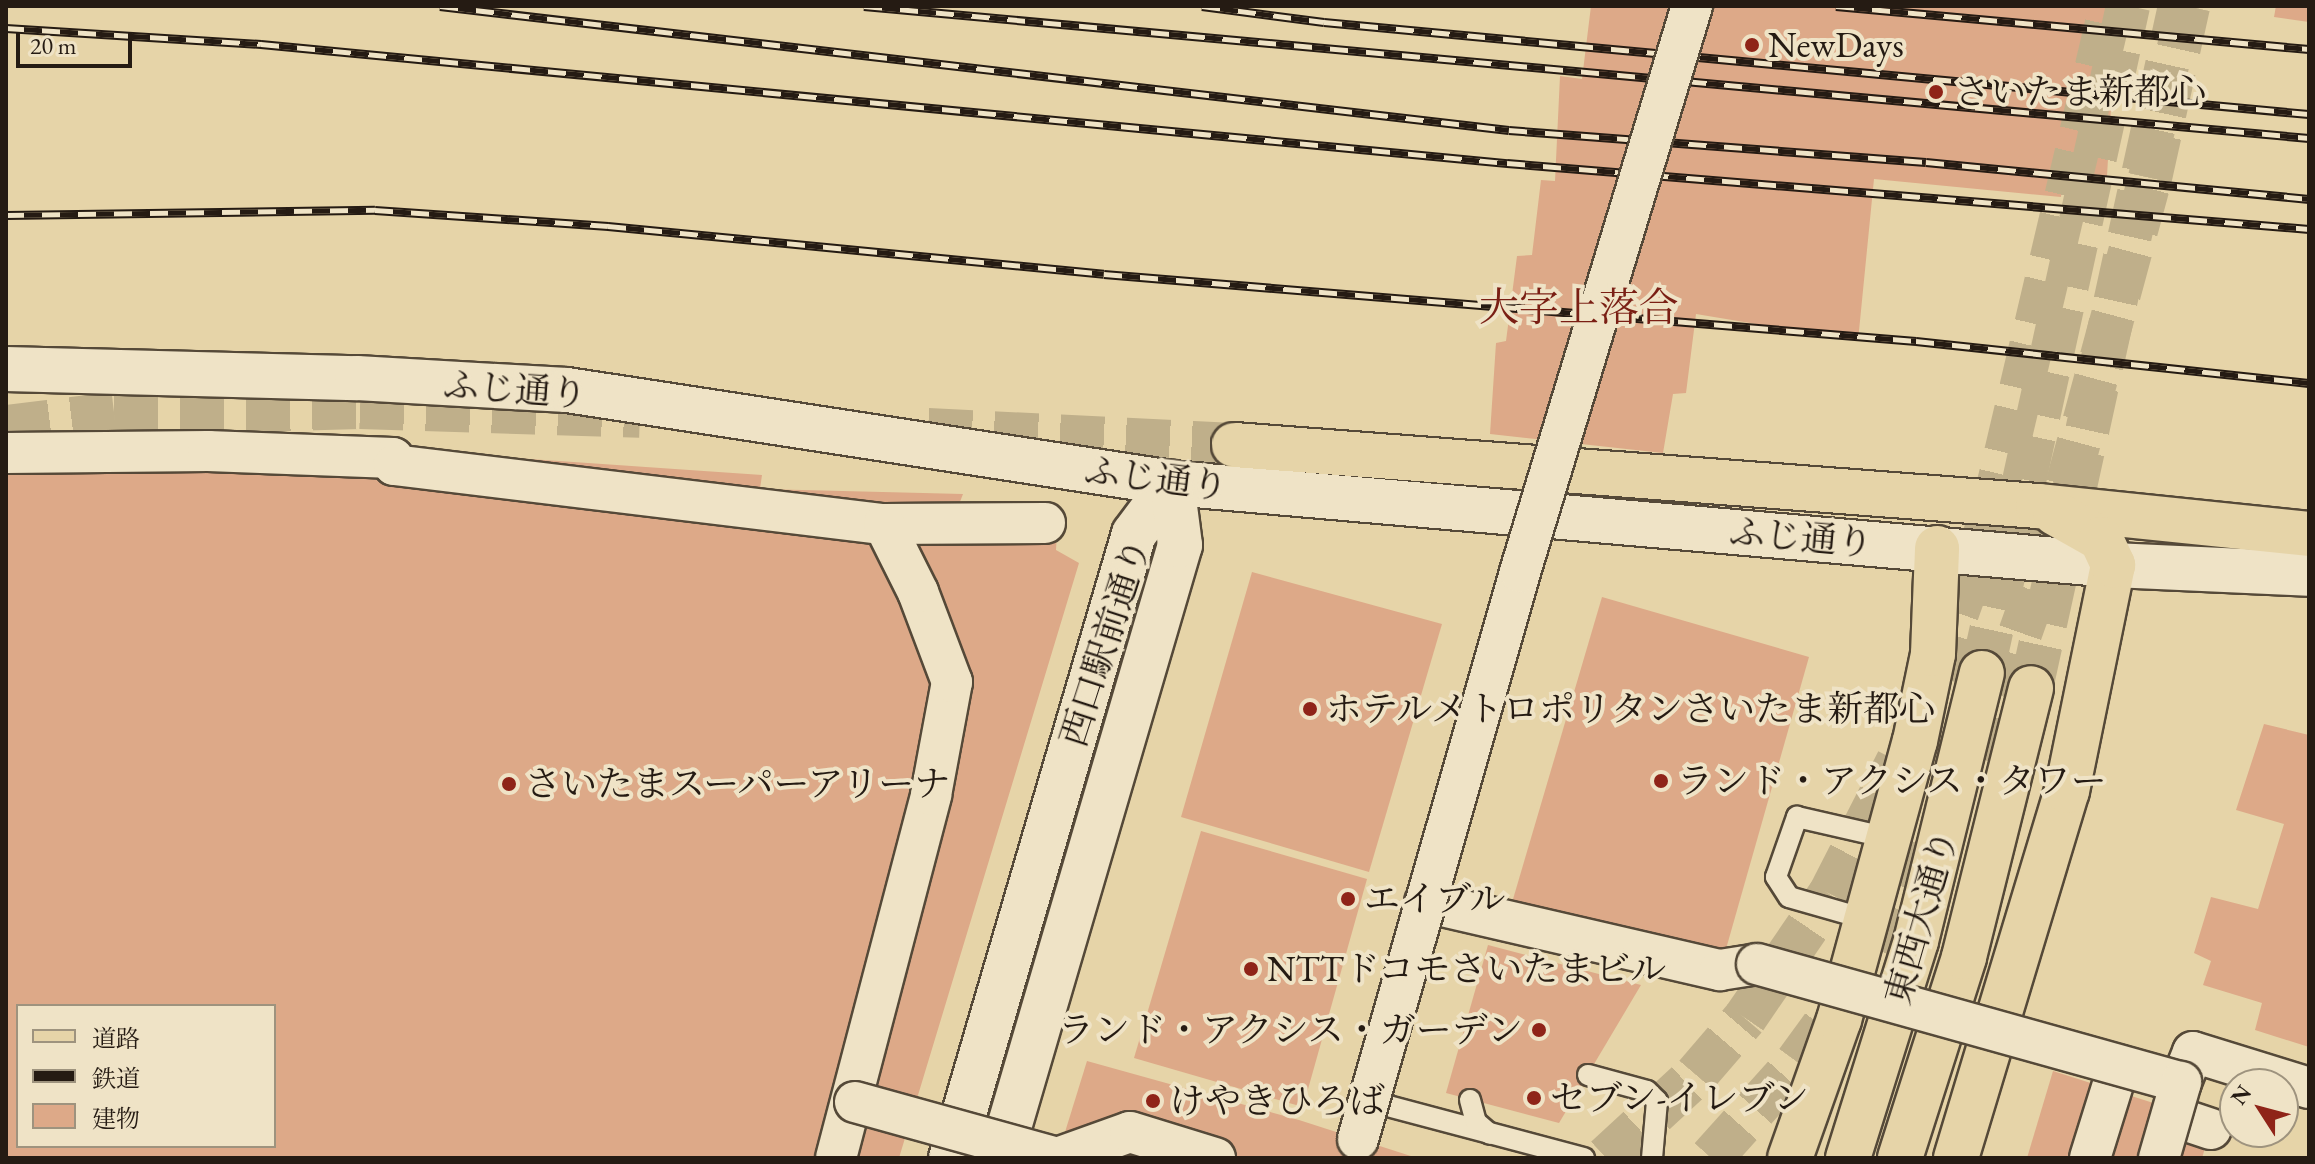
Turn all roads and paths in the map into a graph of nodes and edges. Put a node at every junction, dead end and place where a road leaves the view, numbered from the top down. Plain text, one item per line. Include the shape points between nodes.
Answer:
1 (1692, 6) edge
2 (6, 369) edge
3 (1234, 445) tunnel mouth
4 (6, 453) edge
5 (1172, 483) junction
6 (2038, 506) junction
7 (1524, 513) junction
8 (1045, 523) dead end
9 (884, 524) junction
10 (2309, 534) edge
11 (1937, 548) junction
12 (2113, 565) junction
13 (2309, 574) edge
14 (1982, 673) tunnel mouth
15 (2031, 688) tunnel mouth
16 (1889, 838) junction
17 (1425, 902) junction
18 (1869, 920) junction
19 (2119, 1065) junction
20 (1588, 1075) dead end
21 (2309, 1088) edge
22 (2177, 1099) junction
23 (1470, 1100) dead end
24 (855, 1102) junction
25 (2211, 1129) dead end
26 (1490, 1134) junction
27 (1166, 1151) edge
28 (836, 1158) edge
29 (951, 1158) edge
30 (1000, 1158) edge
31 (1215, 1158) edge
32 (1350, 1158) edge
33 (1584, 1158) edge
34 (1652, 1158) edge
35 (1790, 1158) edge
36 (1848, 1158) edge
37 (1900, 1158) edge
38 (1956, 1158) edge
39 (2090, 1158) edge
40 (2159, 1158) edge

1 - 17 street, bridge
2 - 5 main road, ふじ通り via 357,378 567,390
3 - 6 main road
4 - 9 street via 208,451 393,458 394,465
5 - 7 main road, ふじ通り
5 - 29 main road, 西口駅前通り via 1134,534
5 - 30 main road, 西口駅前通り via 1180,545
6 - 10 main road
6 - 12 main road via 2085,526 2101,539
7 - 11 main road, ふじ通り
7 - 26 lane via 1363,1067 1373,1096 1388,1106
8 - 9 street
9 - 24 street via 918,592 952,682 931,795
11 - 12 main road, ふじ通り
11 - 16 main road via 1933,654
12 - 13 main road, ふじ通り
12 - 38 main road via 2067,791
14 - 36 main road, 東西大通り via 1916,941
15 - 37 main road, 東西大通り via 1964,957
16 - 18 main road
16 - 18 lane via 1797,817 1776,877 1789,897
17 - 19 street, bridge via 1720,970 1757,964
17 - 32 street, bridge
18 - 35 main road
19 - 22 street, bridge
19 - 39 street
20 - 34 lane via 1647,1091 1657,1101
21 - 22 street via 2193,1052
22 - 25 street
22 - 40 street, bridge
23 - 26 lane via 1476,1122
24 - 27 street, bridge via 1057,1158 1130,1132
24 - 28 street
26 - 33 lane
27 - 31 street, bridge

